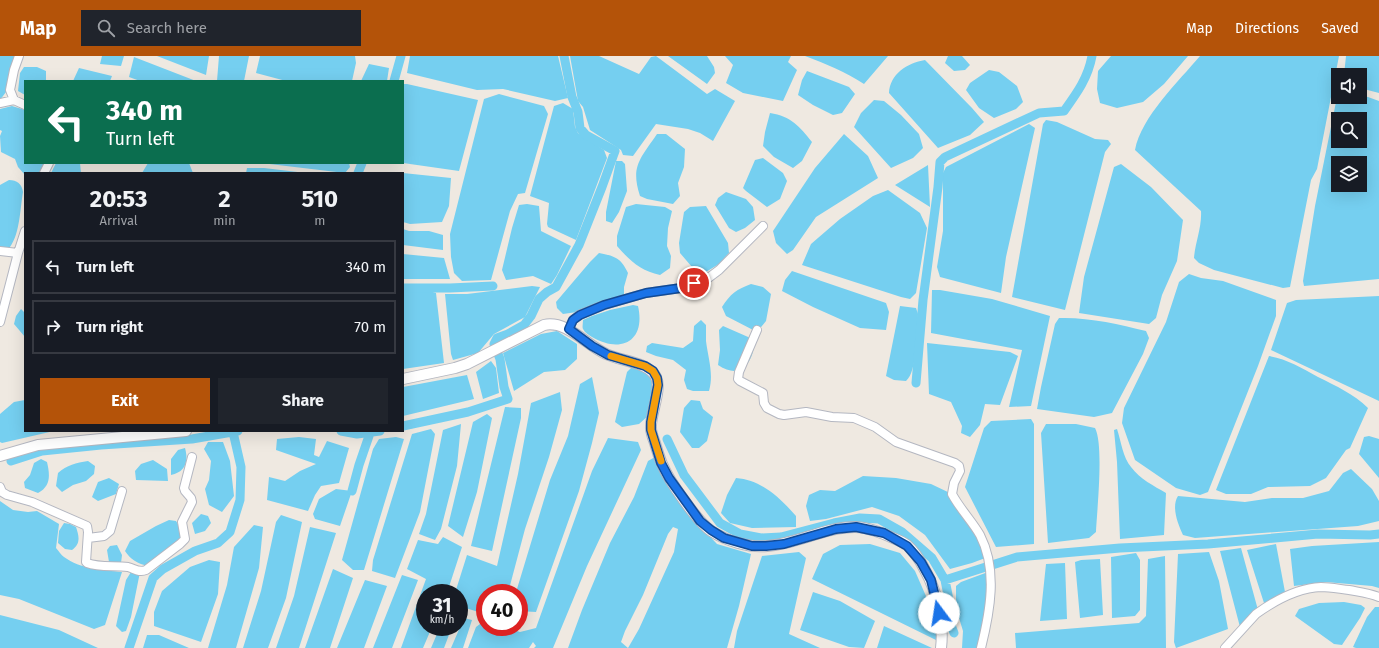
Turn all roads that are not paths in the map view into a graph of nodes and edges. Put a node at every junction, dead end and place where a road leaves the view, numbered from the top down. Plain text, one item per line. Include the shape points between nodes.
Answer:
1 (19, 56) edge
2 (14, 100) junction
3 (1, 104) edge
4 (24, 105) edge
5 (763, 226) dead end
6 (24, 234) edge
7 (0, 251) edge
8 (18, 252) junction
9 (0, 322) edge
10 (569, 329) junction
11 (757, 330) dead end
12 (404, 379) edge
13 (176, 432) edge
14 (0, 456) edge
15 (192, 457) dead end
16 (0, 487) edge
17 (122, 491) dead end
18 (88, 538) junction
19 (1379, 597) edge
20 (941, 648) edge
21 (981, 648) edge
22 (1225, 648) edge

1 - 2 street via 10,90
2 - 3 street
2 - 4 street
5 - 10 street via 719,270 707,278 681,288 646,293 604,305 580,315 573,320
6 - 8 street
7 - 8 street
8 - 9 street
10 - 12 street via 552,323 544,325 462,366
10 - 20 street via 608,355 645,366 653,371 658,385 651,430 661,463 700,521 724,538 752,546 784,544 836,529 856,527 884,533 907,546 921,562 931,580 942,623
11 - 21 street via 738,379 763,393 767,408 784,415 806,412 854,418 876,427 896,442 959,466 960,471 952,494 980,537 991,575 987,624
13 - 14 street via 38,446
15 - 18 street via 184,488 192,502 182,522 185,539 180,544 141,572 126,567 87,563
16 - 18 street via 7,495 32,502 85,524
17 - 18 street via 110,531 104,536
19 - 22 street via 1366,592 1327,588 1306,589 1256,614

